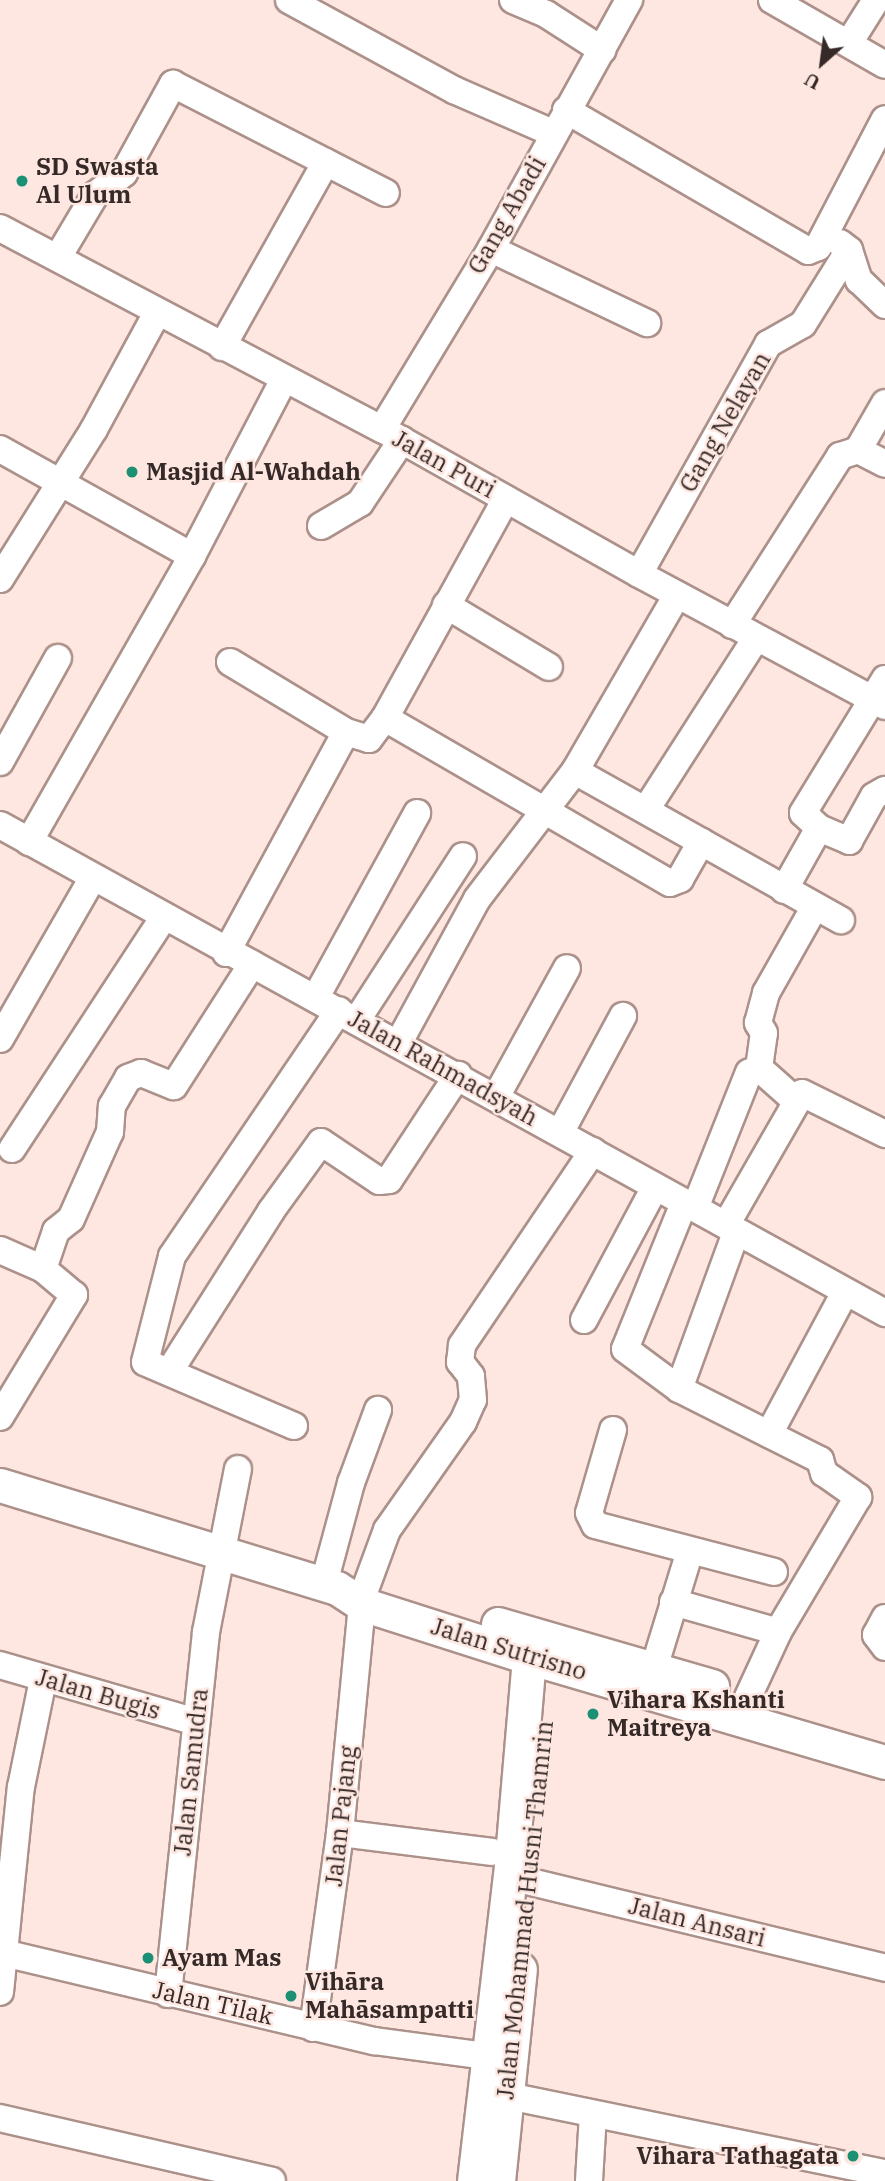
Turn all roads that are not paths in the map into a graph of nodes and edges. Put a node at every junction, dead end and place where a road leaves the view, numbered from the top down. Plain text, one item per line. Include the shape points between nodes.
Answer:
1 (513, 0) edge
2 (629, 0) edge
3 (772, 0) edge
4 (876, 0) edge
5 (293, 1) edge
6 (849, 43) junction
7 (602, 50) junction
8 (885, 65) edge
9 (885, 119) edge
10 (560, 122) junction
11 (326, 162) junction
12 (386, 193) dead end
13 (0, 228) edge
14 (822, 240) junction
15 (491, 249) junction
16 (849, 250) junction
17 (58, 257) junction
18 (885, 305) edge
19 (157, 313) junction
20 (647, 323) dead end
21 (222, 347) junction
22 (284, 379) junction
23 (885, 403) edge
24 (392, 434) junction
25 (0, 449) edge
26 (858, 450) junction
27 (885, 464) edge
28 (59, 480) junction
29 (506, 499) junction
30 (321, 526) dead end
31 (192, 556) junction
32 (639, 574) junction
33 (0, 579) edge
34 (677, 595) junction
35 (446, 605) junction
36 (732, 625) junction
37 (756, 638) junction
38 (58, 658) dead end
39 (230, 662) dead end
40 (550, 667) dead end
41 (880, 694) edge
42 (385, 718) junction
43 (346, 732) junction
44 (0, 762) edge
45 (575, 771) junction
46 (885, 790) edge
47 (646, 808) junction
48 (544, 812) junction
49 (417, 813) dead end
50 (0, 825) edge
51 (819, 828) junction
52 (29, 842) junction
53 (701, 842) junction
54 (463, 856) dead end
55 (92, 879) junction
56 (784, 890) junction
57 (814, 908) junction
58 (163, 918) junction
59 (841, 920) dead end
60 (226, 953) junction
61 (252, 964) junction
62 (567, 968) dead end
63 (316, 997) junction
64 (348, 1015) junction
65 (624, 1016) dead end
66 (0, 1039) edge
67 (398, 1044) junction
68 (748, 1072) dead end
69 (458, 1075) junction
70 (496, 1097) junction
71 (796, 1101) junction
72 (560, 1133) junction
73 (885, 1134) edge
74 (12, 1149) dead end
75 (593, 1151) junction
76 (655, 1187) junction
77 (690, 1205) junction
78 (731, 1228) junction
79 (0, 1250) edge
80 (43, 1269) junction
81 (845, 1292) junction
82 (885, 1312) edge
83 (584, 1321) dead end
84 (169, 1372) junction
85 (679, 1389) junction
86 (378, 1410) dead end
87 (0, 1417) edge
88 (294, 1426) dead end
89 (613, 1430) dead end
90 (769, 1434) junction
91 (238, 1469) dead end
92 (0, 1485) edge
93 (220, 1550) junction
94 (690, 1551) junction
95 (774, 1572) dead end
96 (347, 1590) junction
97 (673, 1602) junction
98 (885, 1618) edge
99 (778, 1632) junction
100 (885, 1647) edge
101 (541, 1648) junction
102 (0, 1665) edge
103 (654, 1668) junction
104 (43, 1680) junction
105 (748, 1697) junction
106 (196, 1722) junction
107 (885, 1739) edge
108 (885, 1762) edge
109 (11, 1784) edge
110 (340, 1833) junction
111 (511, 1870) junction
112 (4, 1952) edge
113 (885, 1968) edge
114 (0, 1992) edge
115 (168, 1994) junction
116 (313, 2028) junction
117 (498, 2058) junction
118 (494, 2093) junction
119 (593, 2114) junction
120 (0, 2118) edge
121 (885, 2173) edge
122 (272, 2181) edge
123 (474, 2181) edge
124 (498, 2181) edge
125 (589, 2181) edge

1 - 7 street via 546,14
2 - 7 street, Gang Abadi
3 - 6 street
4 - 6 street
5 - 10 street via 454,90
6 - 8 street
7 - 10 street, Gang Abadi
9 - 14 street
10 - 14 street via 805,250
10 - 15 street, Gang Abadi
11 - 12 street
11 - 17 street via 173,84 124,173 95,195
11 - 21 street
13 - 17 street, Jalan Puri
14 - 16 street
15 - 20 street
15 - 24 street, Gang Abadi
16 - 18 street via 859,280
16 - 32 street, Gang Nelayan via 803,324 768,344
17 - 19 street, Jalan Puri
19 - 21 street, Jalan Puri
19 - 28 street via 94,429
21 - 22 street, Jalan Puri
22 - 24 street, Jalan Puri
22 - 31 street
23 - 26 street
24 - 29 street, Jalan Puri
24 - 30 street, Gang Abadi via 360,503
25 - 28 street
26 - 27 street
26 - 36 street via 840,456
28 - 31 street
28 - 33 street
29 - 32 street, Jalan Puri
29 - 35 street
31 - 52 street
32 - 34 street, Jalan Puri
34 - 36 street, Jalan Puri
34 - 45 street
35 - 40 street
35 - 42 street
36 - 37 street, Jalan Puri
37 - 41 street, Jalan Puri
37 - 47 street
38 - 44 street
39 - 43 street
41 - 51 street via 805,807 804,817
42 - 43 street via 369,739
42 - 48 street
43 - 60 street
45 - 47 street
45 - 48 street
46 - 51 street via 874,796 849,841
47 - 53 street
48 - 53 street via 670,883 680,879
48 - 67 street via 477,900
49 - 63 street
50 - 52 street, Jalan Rahmadsyah
51 - 56 street
52 - 55 street, Jalan Rahmadsyah
53 - 56 street
54 - 64 street
55 - 58 street, Jalan Rahmadsyah
55 - 66 street
56 - 57 street
57 - 59 street
57 - 71 street via 766,992 758,1024 764,1033 759,1068
58 - 60 street, Jalan Rahmadsyah
58 - 74 street
60 - 61 street, Jalan Rahmadsyah
61 - 63 street, Jalan Rahmadsyah
61 - 80 street via 174,1086 141,1073 128,1078 112,1106 110,1132 71,1219 56,1231
62 - 70 street
63 - 64 street, Jalan Rahmadsyah
64 - 67 street, Jalan Rahmadsyah
64 - 84 street via 172,1256 145,1362
65 - 72 street
67 - 69 street, Jalan Rahmadsyah
68 - 77 street
69 - 70 street, Jalan Rahmadsyah
69 - 84 street via 389,1180 379,1181 321,1142 271,1211
70 - 72 street, Jalan Rahmadsyah
71 - 73 street via 805,1092
71 - 78 street
72 - 75 street, Jalan Rahmadsyah
75 - 76 street, Jalan Rahmadsyah
75 - 96 street via 462,1345 460,1362 471,1376 472,1399 463,1422
76 - 77 street, Jalan Rahmadsyah
76 - 83 street
77 - 78 street, Jalan Rahmadsyah
77 - 85 street via 625,1349
78 - 81 street, Jalan Rahmadsyah
78 - 85 street
79 - 80 street
80 - 87 street via 74,1293
81 - 82 street, Jalan Rahmadsyah
81 - 90 street
84 - 88 street
85 - 90 street
86 - 96 street via 351,1483
89 - 94 street via 590,1519 605,1529
90 - 99 street via 820,1460 824,1473 858,1497
91 - 93 street, Jalan Samudra
92 - 93 main road, Jalan Sutrisno
93 - 96 main road, Jalan Sutrisno
93 - 106 street, Jalan Samudra
94 - 95 street
94 - 97 street
96 - 101 main road, Jalan Sutrisno
96 - 110 street, Jalan Pajang
97 - 99 street
97 - 103 street
98 - 100 street via 876,1635
99 - 105 street
101 - 103 main road, Jalan Sutrisno
101 - 108 main road, Jalan Sutrisno
101 - 111 main road, Jalan Mohammad Husni Thamrin
102 - 104 street, Jalan Bugis
103 - 105 main road, Jalan Sutrisno
104 - 106 street, Jalan Bugis
104 - 109 street
105 - 107 main road, Jalan Sutrisno
106 - 115 street, Jalan Samudra
109 - 112 street
110 - 111 street, Jalan Ansari
110 - 116 street, Jalan Pajang
111 - 113 street, Jalan Ansari
111 - 117 main road, Jalan Mohammad Husni Thamrin
112 - 114 street
112 - 115 street, Jalan Tilak
115 - 116 street, Jalan Tilak
116 - 117 street, Jalan Tilak
117 - 118 main road, Jalan Mohammad Husni Thamrin
118 - 119 street
118 - 123 main road, Jalan Mohammad Husni Thamrin
118 - 124 main road, Jalan Mohammad Husni Thamrin
119 - 121 street
119 - 125 street
120 - 122 street

